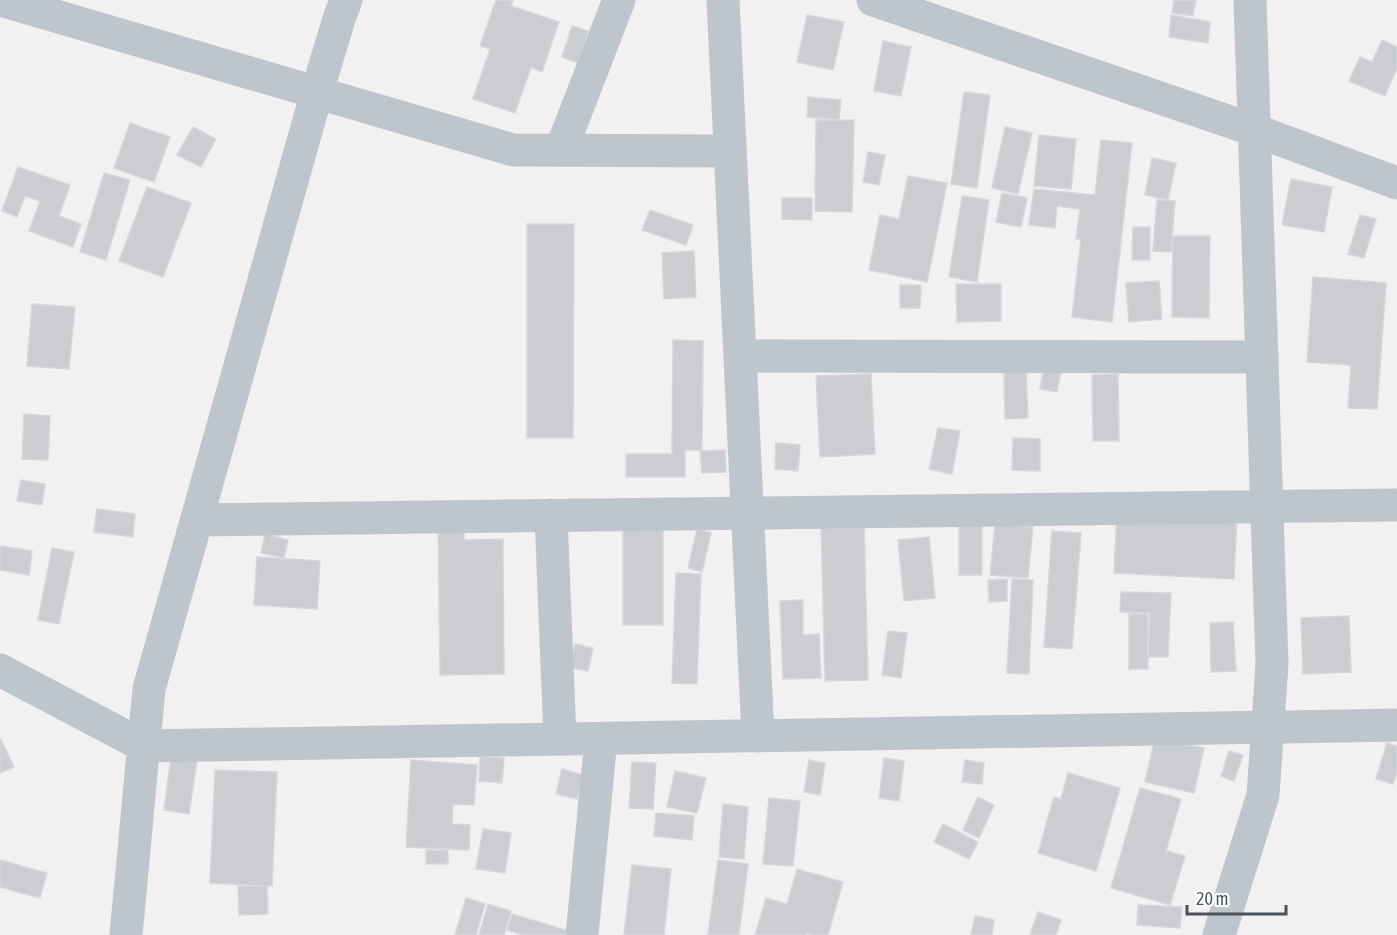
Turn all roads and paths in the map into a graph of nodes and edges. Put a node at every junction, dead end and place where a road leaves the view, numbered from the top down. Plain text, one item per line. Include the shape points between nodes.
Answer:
1 (345, 0) edge
2 (619, 0) edge
3 (723, 0) edge
4 (873, 0) edge
5 (1250, 0) edge
6 (18, 2) edge
7 (318, 92) junction
8 (1254, 130) junction
9 (561, 150) junction
10 (730, 151) junction
11 (1397, 183) edge
12 (740, 357) junction
13 (1262, 357) junction
14 (1397, 505) edge
15 (1267, 507) junction
16 (747, 513) junction
17 (551, 515) junction
18 (197, 520) junction
19 (0, 669) edge
20 (1397, 725) edge
21 (1268, 727) junction
22 (758, 736) junction
23 (560, 739) junction
24 (601, 739) junction
25 (144, 746) junction
26 (126, 935) edge
27 (582, 935) edge
28 (1219, 935) edge

1 - 7 street
2 - 9 street
3 - 10 street
4 - 8 street
5 - 8 street
6 - 7 street
7 - 9 street via 513,150
7 - 18 street
8 - 11 street
8 - 13 street
9 - 10 street
10 - 12 street
12 - 13 street
12 - 16 street
13 - 15 street
14 - 15 street
15 - 16 street
15 - 21 street via 1272,664
16 - 17 street
16 - 22 street
17 - 18 street
17 - 23 street
18 - 25 street via 149,689
19 - 25 street
20 - 21 street
21 - 22 street
21 - 28 street via 1263,795
22 - 24 street
23 - 24 street
23 - 25 street
24 - 27 street
25 - 26 street

